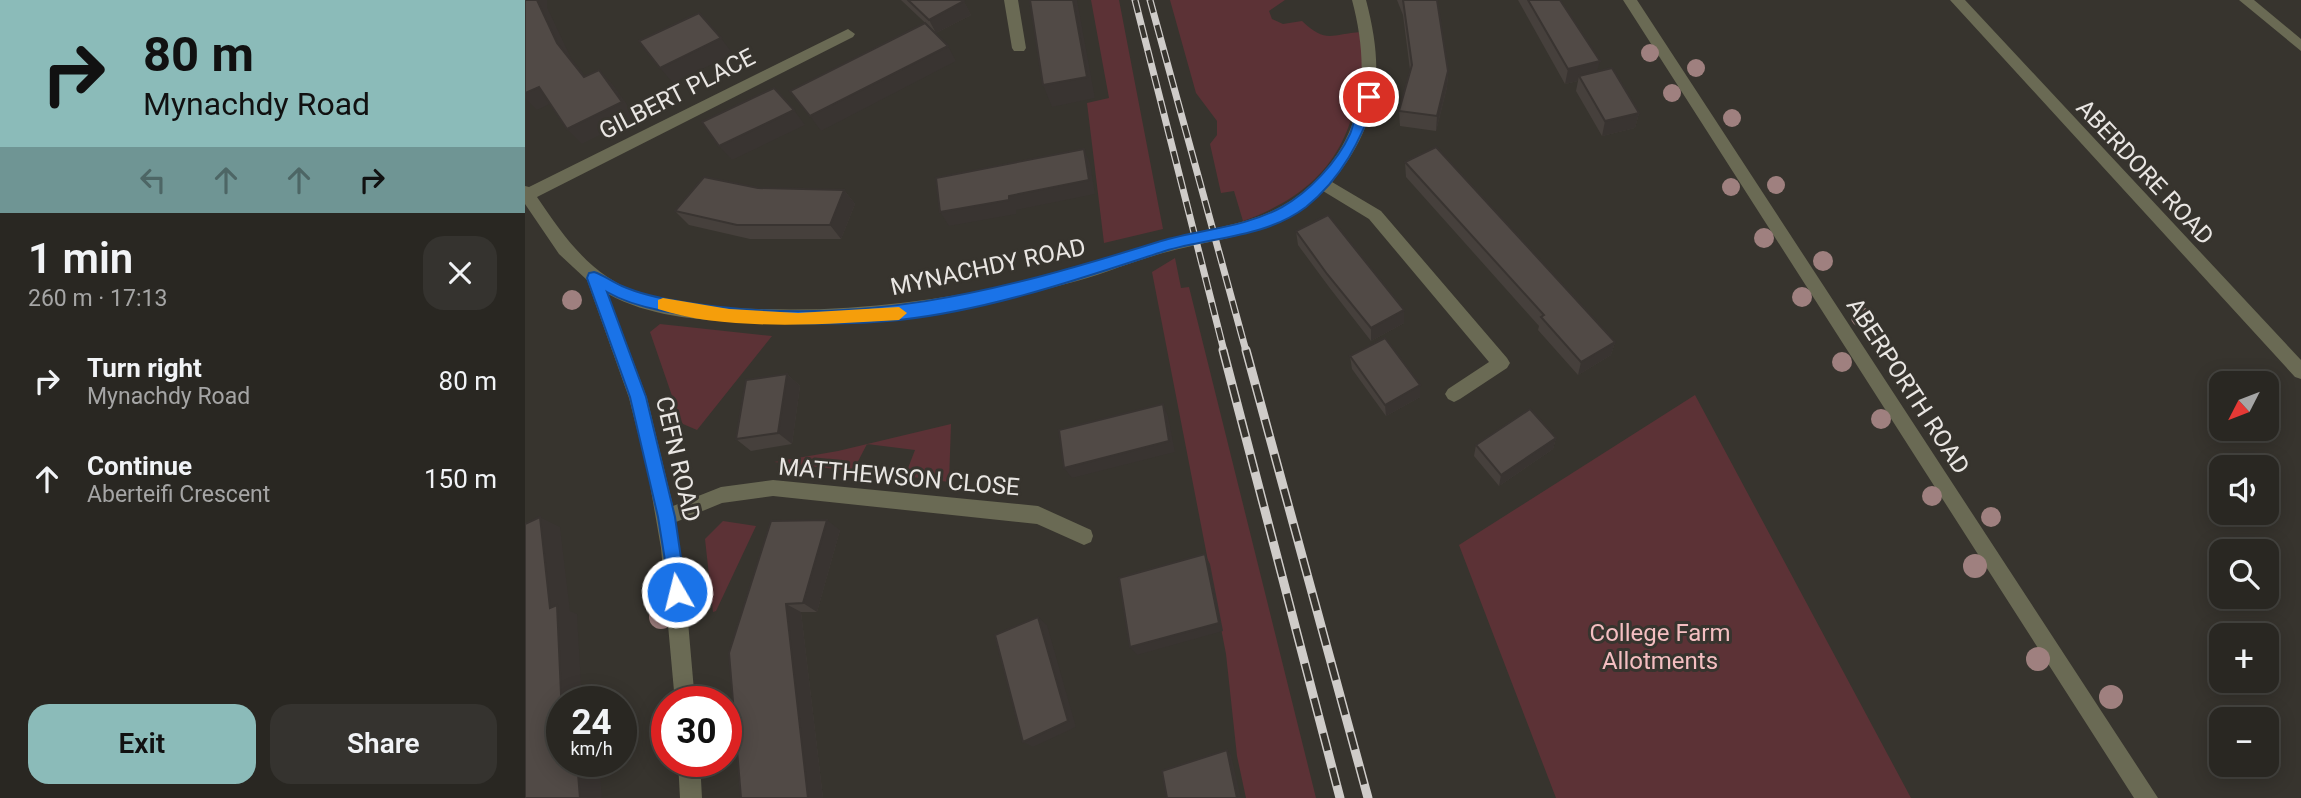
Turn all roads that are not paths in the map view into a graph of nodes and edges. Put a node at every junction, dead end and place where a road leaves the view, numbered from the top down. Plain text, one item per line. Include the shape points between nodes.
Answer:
1 (1011, 0) edge
2 (1359, 0) edge
3 (1630, 0) edge
4 (1957, 0) edge
5 (2246, 0) edge
6 (848, 34) dead end
7 (2301, 46) edge
8 (1019, 48) dead end
9 (1322, 183) junction
10 (526, 194) edge
11 (594, 278) junction
12 (2301, 372) edge
13 (1454, 394) dead end
14 (667, 517) junction
15 (1084, 536) dead end
16 (684, 686) edge
17 (690, 777) edge
18 (691, 798) edge
19 (2147, 798) edge

1 - 8 street
2 - 9 street, MYNACHDY ROAD via 1370,38 1369,97 1348,149
3 - 19 street, ABERPORTH ROAD
4 - 12 street, ABERDORE ROAD
5 - 7 street
6 - 10 street, GILBERT PLACE
9 - 11 street, MYNACHDY ROAD via 1301,203 1251,227 1163,246 1001,294 900,313 834,319 729,315 647,301
9 - 13 street via 1375,215 1501,363
10 - 11 street, MYNACHDY ROAD via 554,237
11 - 14 street, CEFN ROAD via 638,397
14 - 15 street, MATTHEWSON CLOSE via 722,495 773,488 1038,515
14 - 16 street, CEFN ROAD
17 - 18 street

